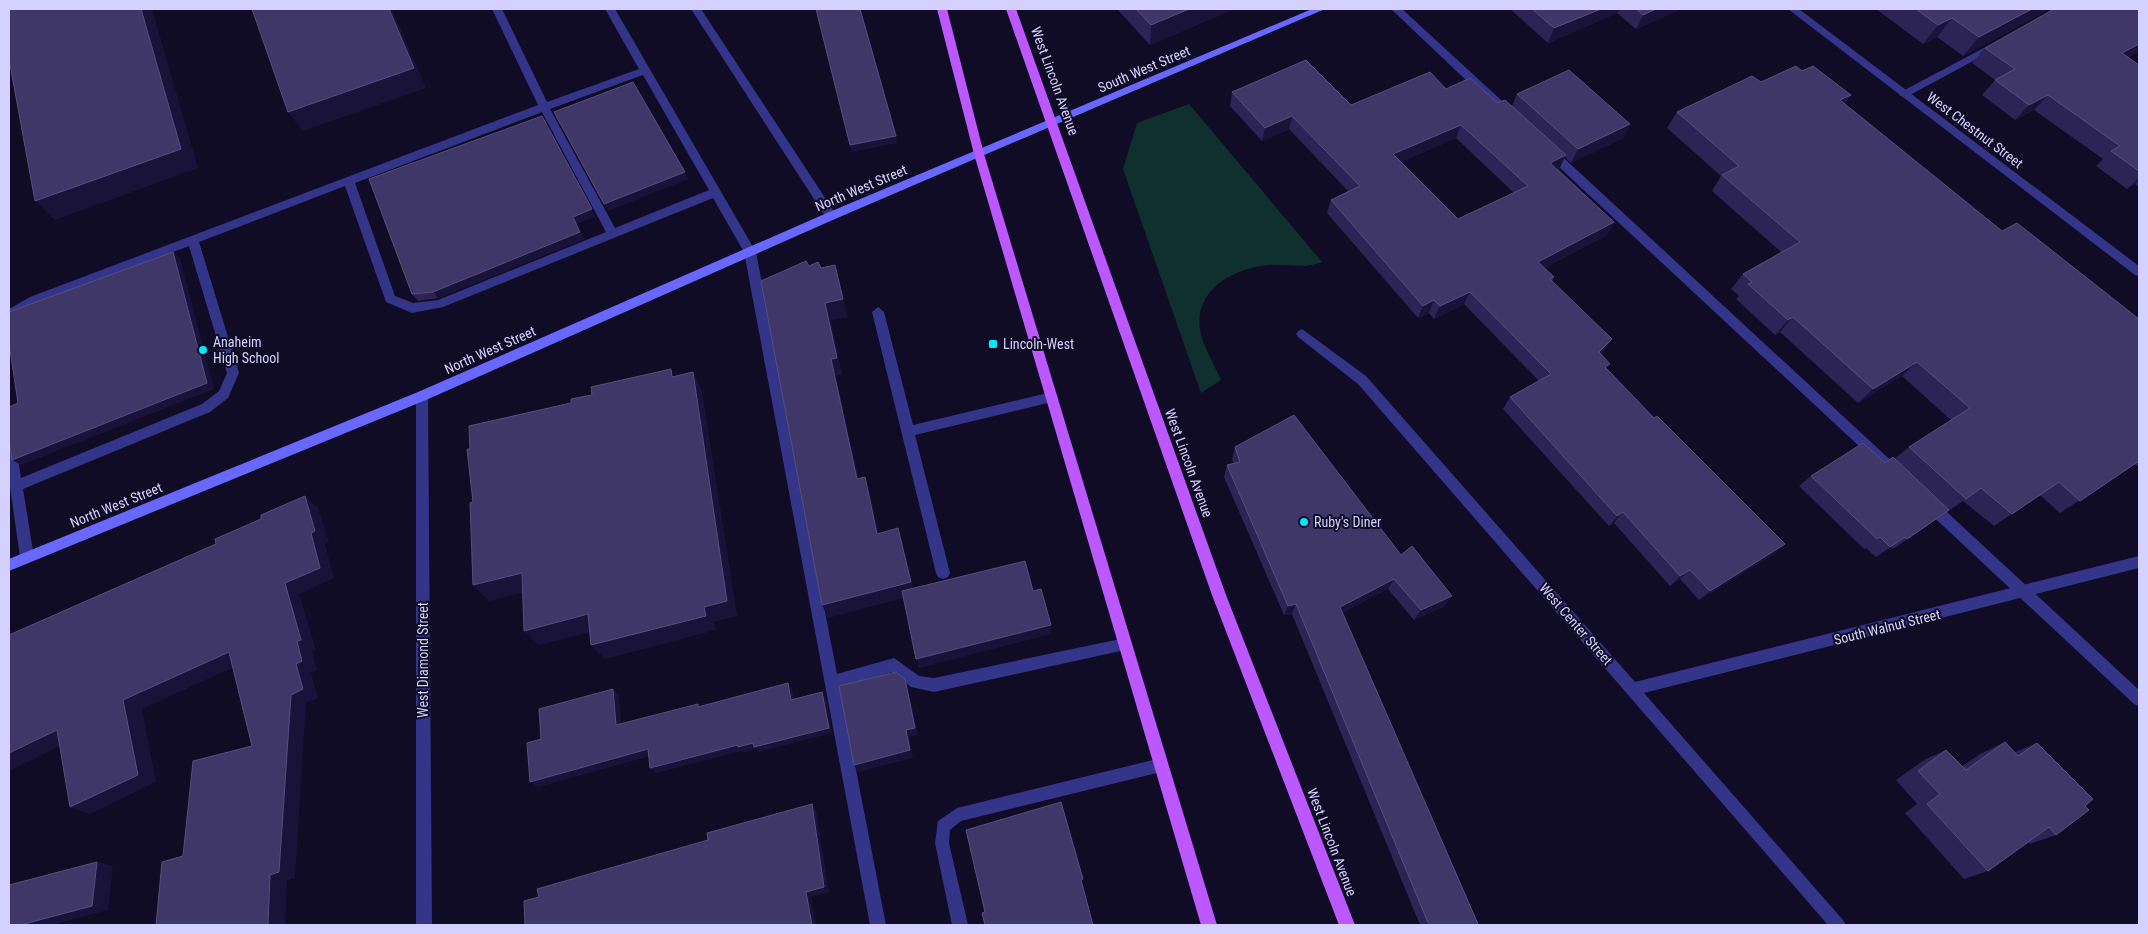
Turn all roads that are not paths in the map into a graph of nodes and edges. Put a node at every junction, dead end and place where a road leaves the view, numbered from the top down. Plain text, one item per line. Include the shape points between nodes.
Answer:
1 (497, 9) edge
2 (610, 9) edge
3 (696, 9) edge
4 (942, 9) edge
5 (1011, 9) edge
6 (1320, 9) edge
7 (1396, 9) edge
8 (1793, 9) edge
9 (2001, 42) edge
10 (646, 70) junction
11 (1904, 93) junction
12 (544, 107) junction
13 (1053, 122) junction
14 (1520, 124) edge
15 (1542, 144) edge
16 (979, 154) junction
17 (349, 181) junction
18 (716, 192) junction
19 (831, 216) junction
20 (613, 234) junction
21 (193, 240) junction
22 (750, 252) junction
23 (2139, 272) edge
24 (878, 312) dead end
25 (9, 314) edge
26 (1302, 334) dead end
27 (422, 396) junction
28 (1052, 397) junction
29 (908, 431) junction
30 (9, 441) edge
31 (1900, 477) edge
32 (16, 486) junction
33 (1922, 497) edge
34 (27, 557) junction
35 (2139, 562) edge
36 (9, 565) edge
37 (943, 573) dead end
38 (2024, 592) junction
39 (1125, 644) junction
40 (832, 682) junction
41 (1634, 690) junction
42 (2139, 699) edge
43 (1161, 765) junction
44 (424, 925) edge
45 (878, 925) edge
46 (960, 925) edge
47 (1209, 925) edge
48 (1347, 925) edge
49 (1838, 925) edge

1 - 12 street
2 - 10 street
3 - 19 street
4 - 16 main road
5 - 13 main road, West Lincoln Avenue
6 - 13 street, South West Street
7 - 14 street
8 - 11 street, West Chestnut Street
9 - 11 street
10 - 12 street
10 - 18 street
11 - 23 street, West Chestnut Street
12 - 17 street
12 - 20 street
13 - 16 street, South West Street
13 - 48 main road, West Lincoln Avenue via 1219,595
15 - 31 street
16 - 19 street, North West Street
16 - 28 main road
17 - 20 street via 390,299 412,308 439,304
17 - 21 street
18 - 20 street
18 - 22 street
19 - 22 street, North West Street
21 - 25 street via 34,300
21 - 32 street via 232,373 224,394 206,408
22 - 27 street, North West Street
22 - 40 street
24 - 29 street
26 - 41 street, West Center Street via 1362,380
27 - 34 street, North West Street
27 - 44 street, West Diamond Street
28 - 29 street
28 - 39 main road
29 - 37 street
30 - 32 street
32 - 34 street
33 - 38 street
34 - 36 street, North West Street
35 - 38 street, South Walnut Street
38 - 41 street, South Walnut Street
38 - 42 street
39 - 40 street via 934,685 916,682 894,665
39 - 43 main road
40 - 45 street
41 - 49 street, West Center Street
43 - 46 street via 957,815 943,826 942,843
43 - 47 main road

